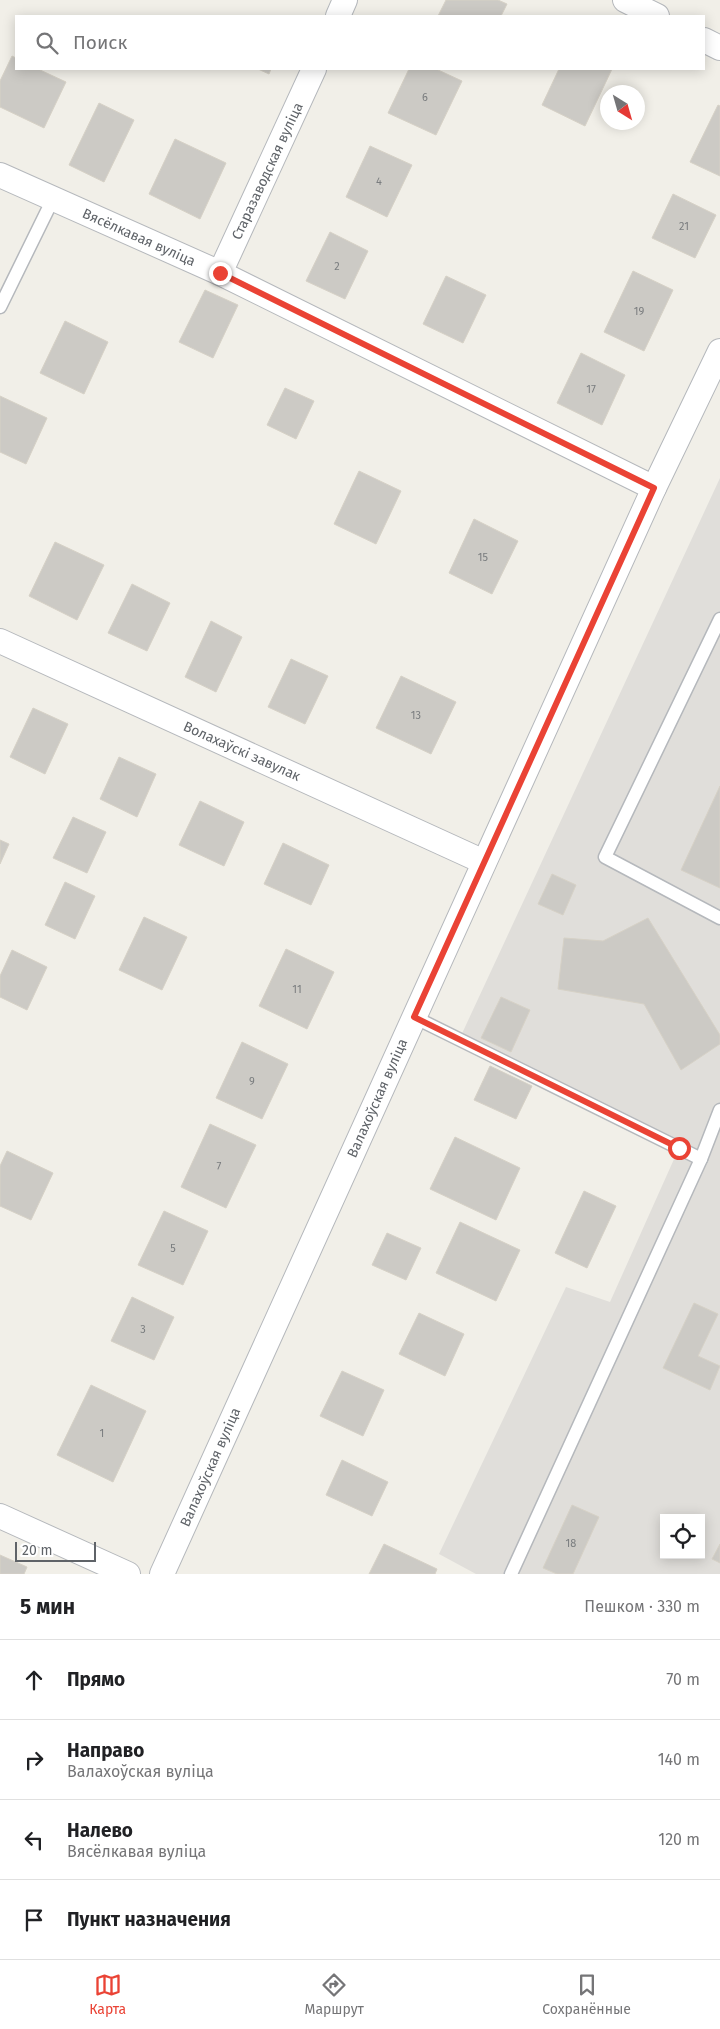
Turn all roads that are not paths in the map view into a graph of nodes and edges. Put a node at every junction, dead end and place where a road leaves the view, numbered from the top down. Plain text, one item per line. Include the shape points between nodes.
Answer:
1 (345, 0) edge
2 (625, 0) edge
3 (338, 15) edge
4 (655, 15) edge
5 (705, 40) edge
6 (720, 48) edge
7 (314, 70) edge
8 (0, 175) edge
9 (53, 199) junction
10 (220, 273) junction
11 (0, 306) edge
12 (720, 351) edge
13 (654, 488) junction
14 (720, 619) edge
15 (0, 641) edge
16 (484, 862) junction
17 (720, 918) edge
18 (414, 1017) junction
19 (720, 1110) edge
20 (701, 1159) junction
21 (0, 1516) edge
22 (128, 1574) edge
23 (162, 1574) edge
24 (511, 1574) edge

1 - 3 street
2 - 4 street
5 - 6 street
7 - 10 street, Старазаводская вуліца
8 - 9 street, Вясёлкавая вуліца
9 - 10 street, Вясёлкавая вуліца
9 - 11 lane
10 - 13 street, Вясёлкавая вуліца
12 - 13 street, Валахоўская вуліца
13 - 16 street, Валахоўская вуліца
14 - 17 lane via 605,857
15 - 16 street, Волахаўскі завулак
16 - 18 street, Валахоўская вуліца
18 - 20 lane
18 - 23 street, Валахоўская вуліца
19 - 20 lane
20 - 24 lane
21 - 22 street

